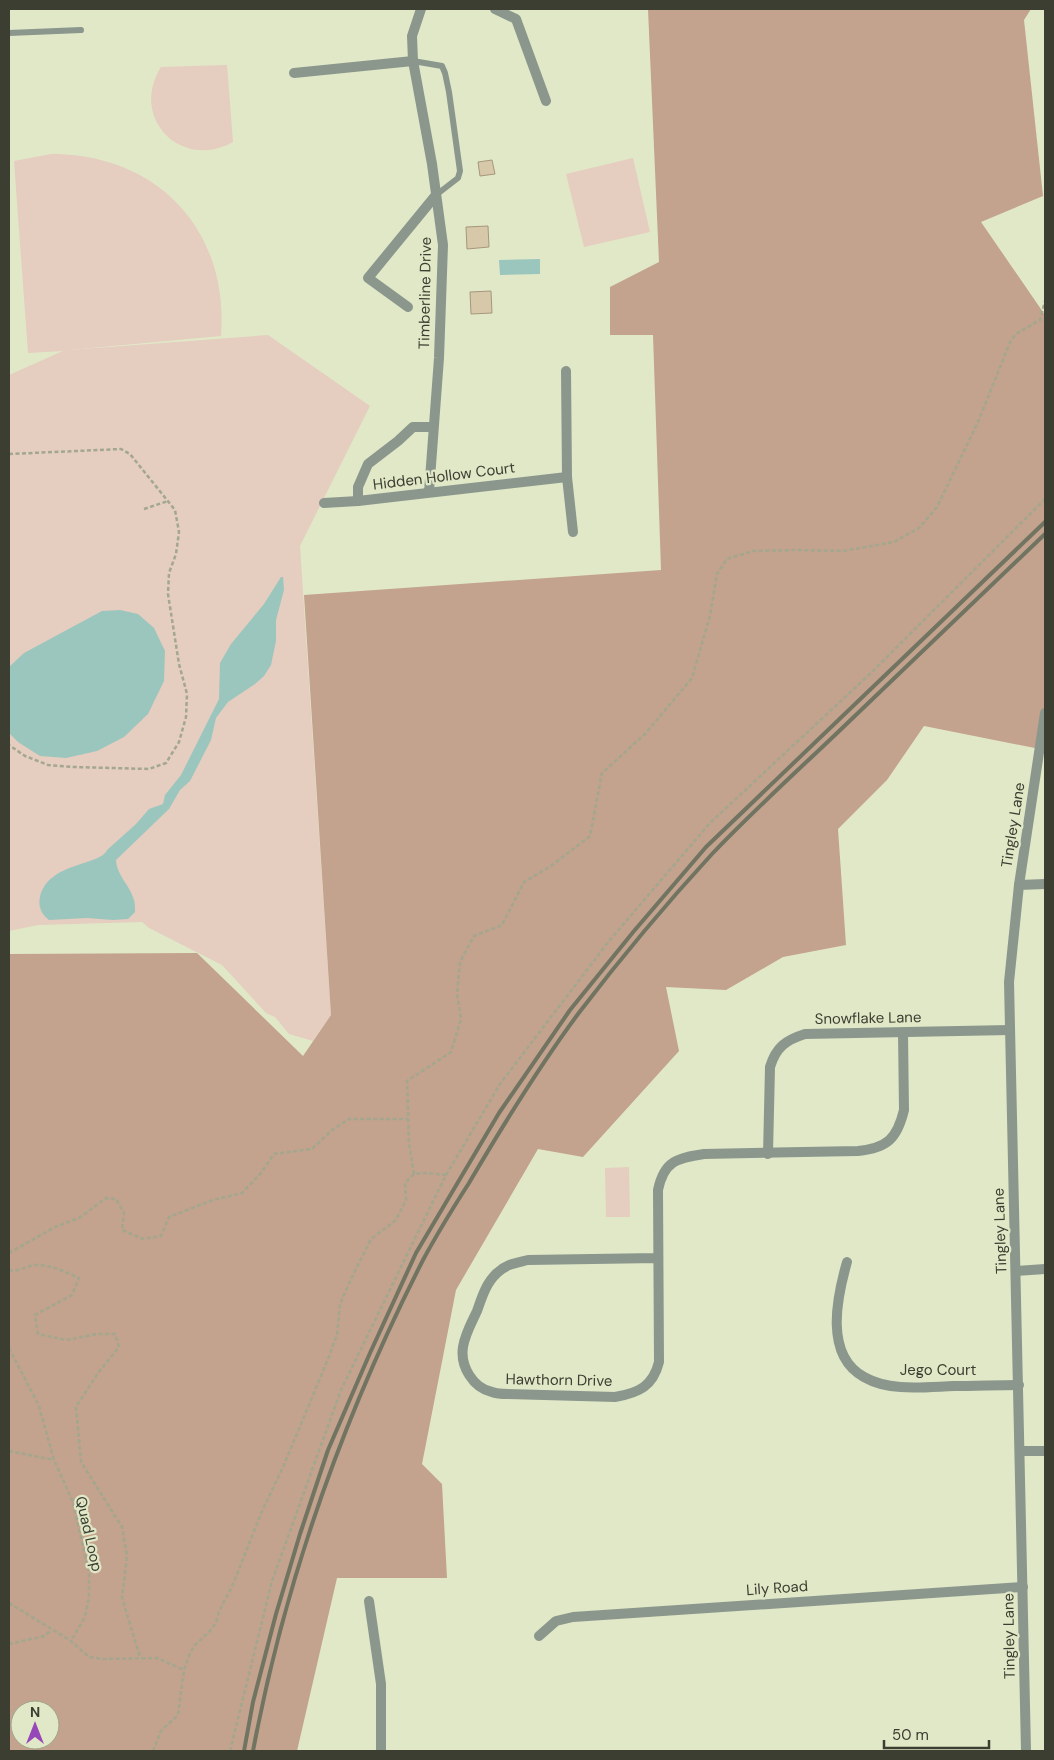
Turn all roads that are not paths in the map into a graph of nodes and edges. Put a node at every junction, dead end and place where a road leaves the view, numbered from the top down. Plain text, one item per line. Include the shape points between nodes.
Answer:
1 (421, 9) edge
2 (496, 9) edge
3 (81, 30) dead end
4 (9, 33) edge
5 (414, 61) junction
6 (294, 73) dead end
7 (546, 101) dead end
8 (436, 195) junction
9 (408, 307) dead end
10 (566, 371) dead end
11 (432, 427) junction
12 (568, 477) junction
13 (428, 492) junction
14 (358, 501) junction
15 (324, 503) dead end
16 (573, 532) dead end
17 (1045, 713) edge
18 (1045, 884) edge
19 (1019, 885) junction
20 (1010, 1030) junction
21 (903, 1033) junction
22 (768, 1154) junction
23 (657, 1258) junction
24 (847, 1262) dead end
25 (1045, 1269) edge
26 (1016, 1271) junction
27 (1019, 1384) junction
28 (1045, 1451) edge
29 (1021, 1452) junction
30 (1022, 1586) junction
31 (369, 1601) dead end
32 (539, 1636) dead end
33 (381, 1751) edge
34 (1026, 1751) edge

1 - 5 street, Timberline Drive via 412,36
2 - 7 street via 516,19
3 - 4 lane
5 - 6 street
5 - 8 street, Timberline Drive
5 - 8 lane via 442,66 449,92 460,171 458,178
8 - 9 street via 368,278
8 - 11 street, Timberline Drive via 443,245 439,358
10 - 12 street
11 - 13 street, Timberline Drive
11 - 14 street via 413,427 368,464 358,486
12 - 13 street, Hidden Hollow Court
12 - 16 street
13 - 14 street, Hidden Hollow Court
14 - 15 street, Hidden Hollow Court
17 - 19 street, Tingley Lane
18 - 19 street
19 - 20 street, Tingley Lane via 1009,982
20 - 21 street, Snowflake Lane
20 - 26 street, Tingley Lane
21 - 22 street, Hawthorn Drive via 904,1110 896,1134 886,1145 873,1150
21 - 22 street, Snowflake Lane via 805,1034 781,1046 770,1066
22 - 23 street, Hawthorn Drive via 685,1157 663,1171 658,1190
23 - 23 street, Hawthorn Drive via 528,1260 509,1264 488,1284 466,1335 464,1363 470,1377 491,1392 508,1394 615,1397 643,1388 656,1376 659,1362
24 - 27 street, Jego Court via 839,1288 837,1330 850,1366 864,1377 914,1388
25 - 26 street
26 - 27 street, Tingley Lane
27 - 29 street, Tingley Lane
28 - 29 street
29 - 30 street, Tingley Lane
30 - 32 street, Lily Road via 573,1616 556,1621
30 - 34 street, Tingley Lane
31 - 33 street via 381,1684

